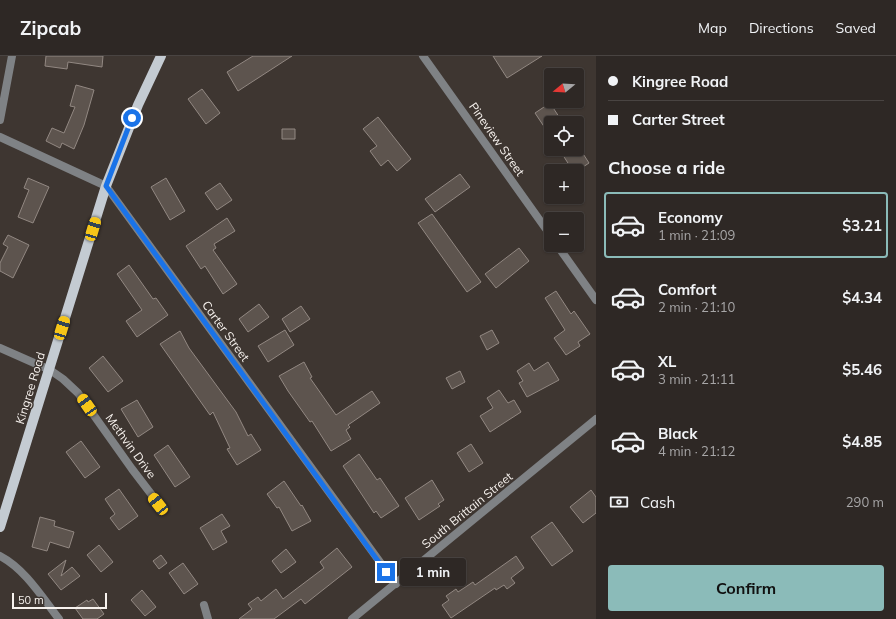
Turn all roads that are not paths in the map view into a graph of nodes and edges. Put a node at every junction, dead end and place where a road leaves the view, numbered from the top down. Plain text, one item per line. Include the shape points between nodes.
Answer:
1 (12, 56) edge
2 (161, 56) edge
3 (423, 56) edge
4 (0, 120) edge
5 (0, 137) edge
6 (106, 186) junction
7 (544, 226) edge
8 (562, 252) edge
9 (596, 300) edge
10 (0, 348) edge
11 (50, 370) junction
12 (596, 419) edge
13 (158, 504) dead end
14 (0, 527) edge
15 (0, 556) edge
16 (396, 584) junction
17 (204, 605) dead end
18 (59, 619) edge
19 (208, 619) edge
20 (352, 619) edge

1 - 4 street
2 - 6 main road, Kingree Road via 138,105
3 - 7 street, Pineview Street
5 - 6 street, Carter Street
6 - 11 main road, Kingree Road
6 - 16 street, Carter Street
8 - 9 street
10 - 11 street, Methvin Drive
11 - 13 street, Methvin Drive via 78,393
11 - 14 main road, Kingree Road
12 - 16 street, South Brittain Street
15 - 18 street via 28,579
16 - 20 street, South Brittain Street
17 - 19 street

